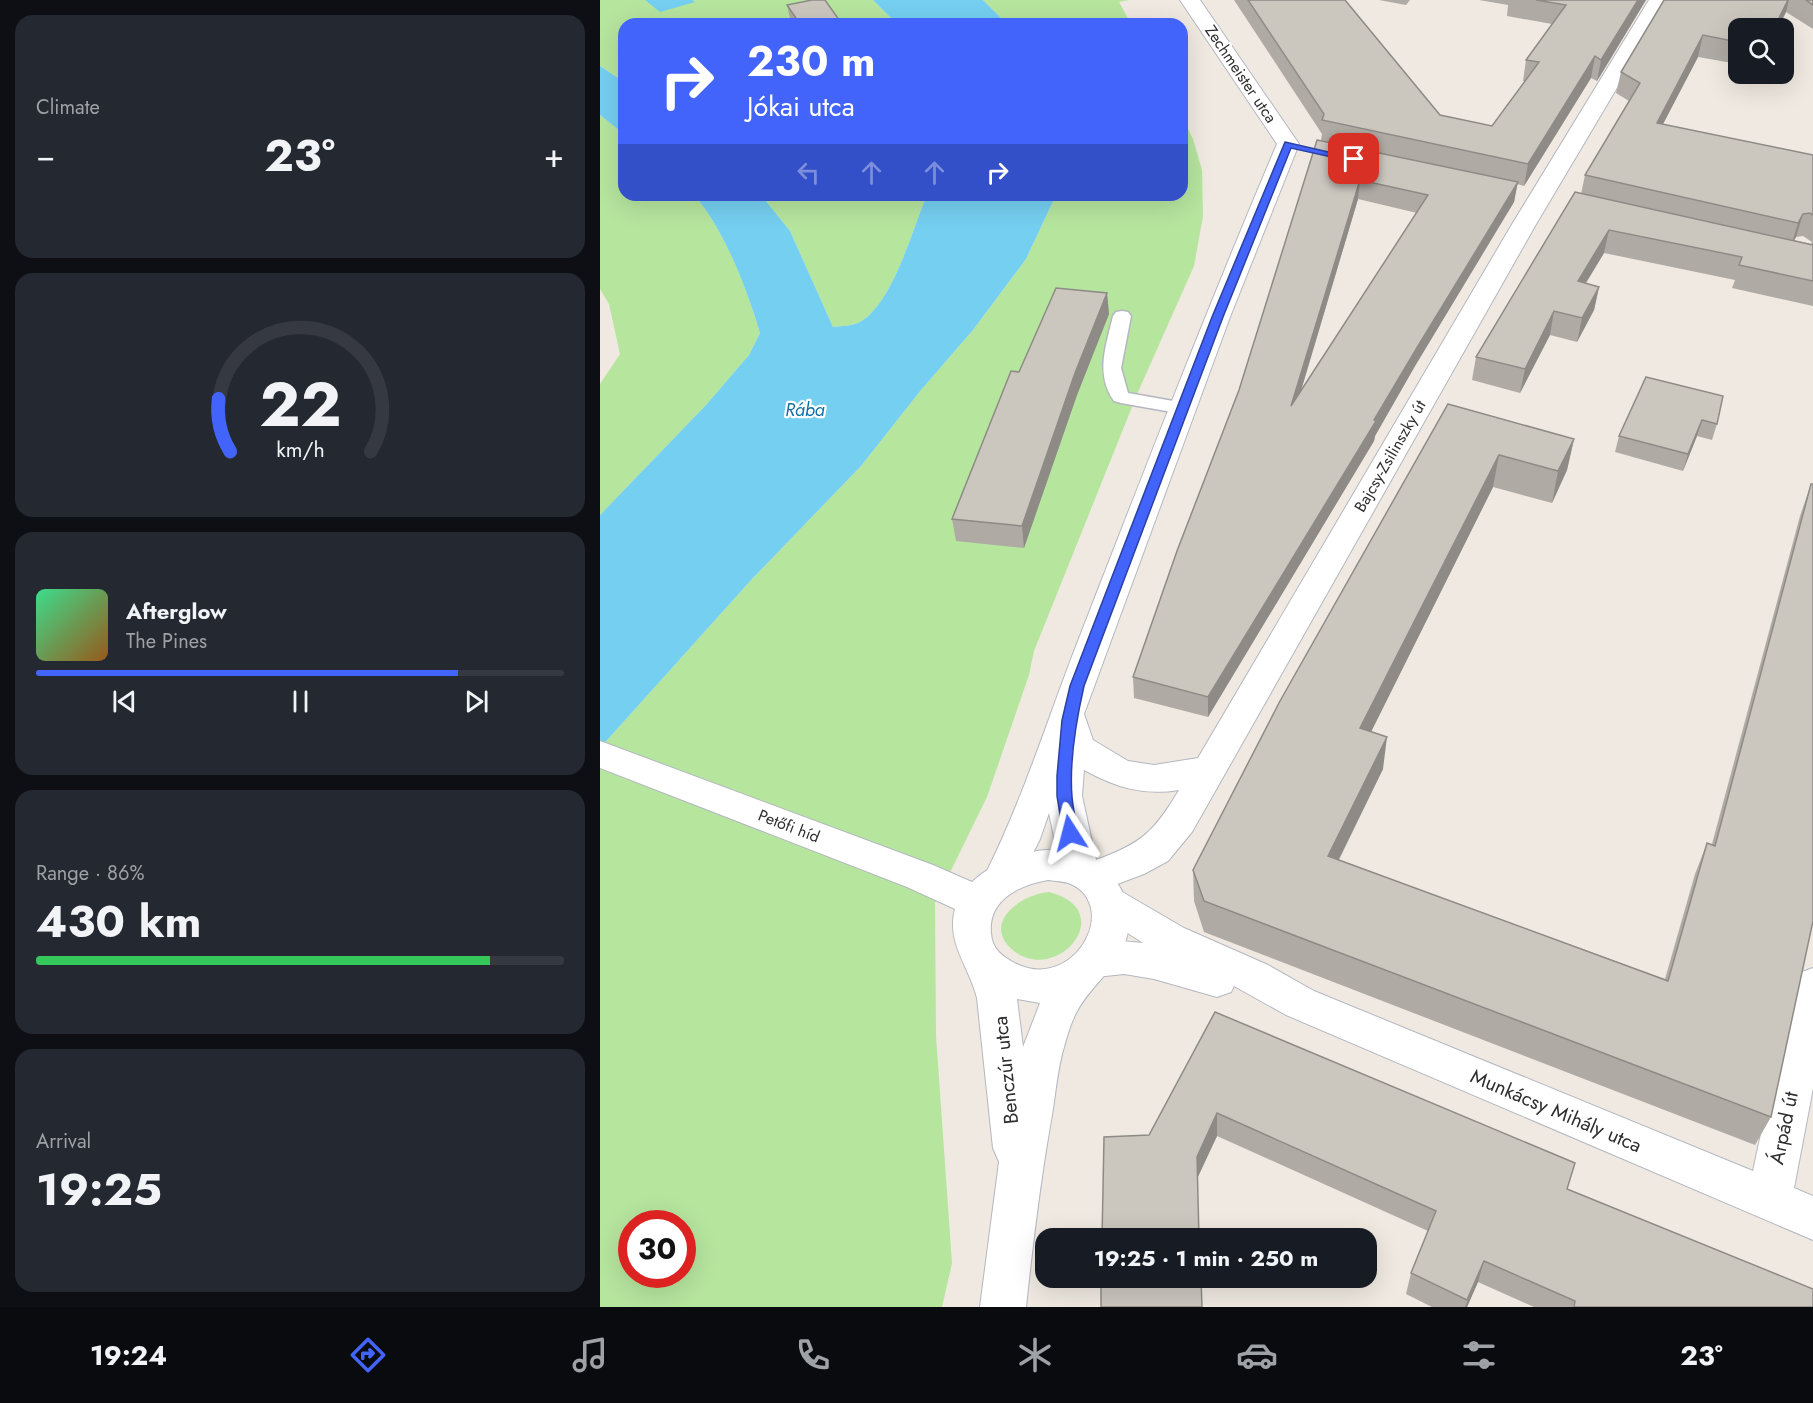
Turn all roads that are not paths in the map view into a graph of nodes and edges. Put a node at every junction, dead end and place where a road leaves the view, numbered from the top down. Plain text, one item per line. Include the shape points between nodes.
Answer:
1 (1190, 0) edge
2 (1659, 0) edge
3 (1122, 316) dead end
4 (1183, 408) junction
5 (1077, 686) junction
6 (1070, 720) junction
7 (600, 754) edge
8 (1209, 769) junction
9 (1093, 883) junction
10 (990, 889) junction
11 (984, 964) junction
12 (1089, 968) junction
13 (1813, 985) edge
14 (1300, 1003) junction
15 (1018, 1179) junction
16 (1769, 1201) junction
17 (1813, 1218) edge
18 (1003, 1307) edge

1 - 4 street, Zechmeister utca via 1298,147
2 - 8 street, Bajcsy-Zsilinszky út via 1539,198
3 - 4 lane via 1111,370 1113,386 1121,397
4 - 5 street, Zechmeister utca
5 - 6 street, Zechmeister utca
5 - 10 street, Zechmeister utca via 1022,838
6 - 8 street via 1077,745 1086,755 1116,772 1168,780
6 - 9 street, Zechmeister utca via 1064,796 1068,825
7 - 10 street, Petőfi híd via 920,876
8 - 9 street, Bajcsy-Zsilinszky út via 1179,822 1155,850
9 - 10 street via 1048,865 1028,867
9 - 12 street via 1110,916 1110,932
9 - 14 street, Munkácsy Mihály utca via 1170,940
10 - 11 street via 972,915 974,949
11 - 12 street via 1018,984 1039,986 1060,984
11 - 15 street, Benczúr utca via 995,984 1000,1011
12 - 14 street, Munkácsy Mihály utca via 1124,957
12 - 15 street, Benczúr utca via 1060,1003 1047,1035
13 - 16 street, Árpád út
14 - 16 street, Munkácsy Mihály utca
15 - 18 street, Benczúr utca
16 - 17 street, Munkácsy Mihály utca

